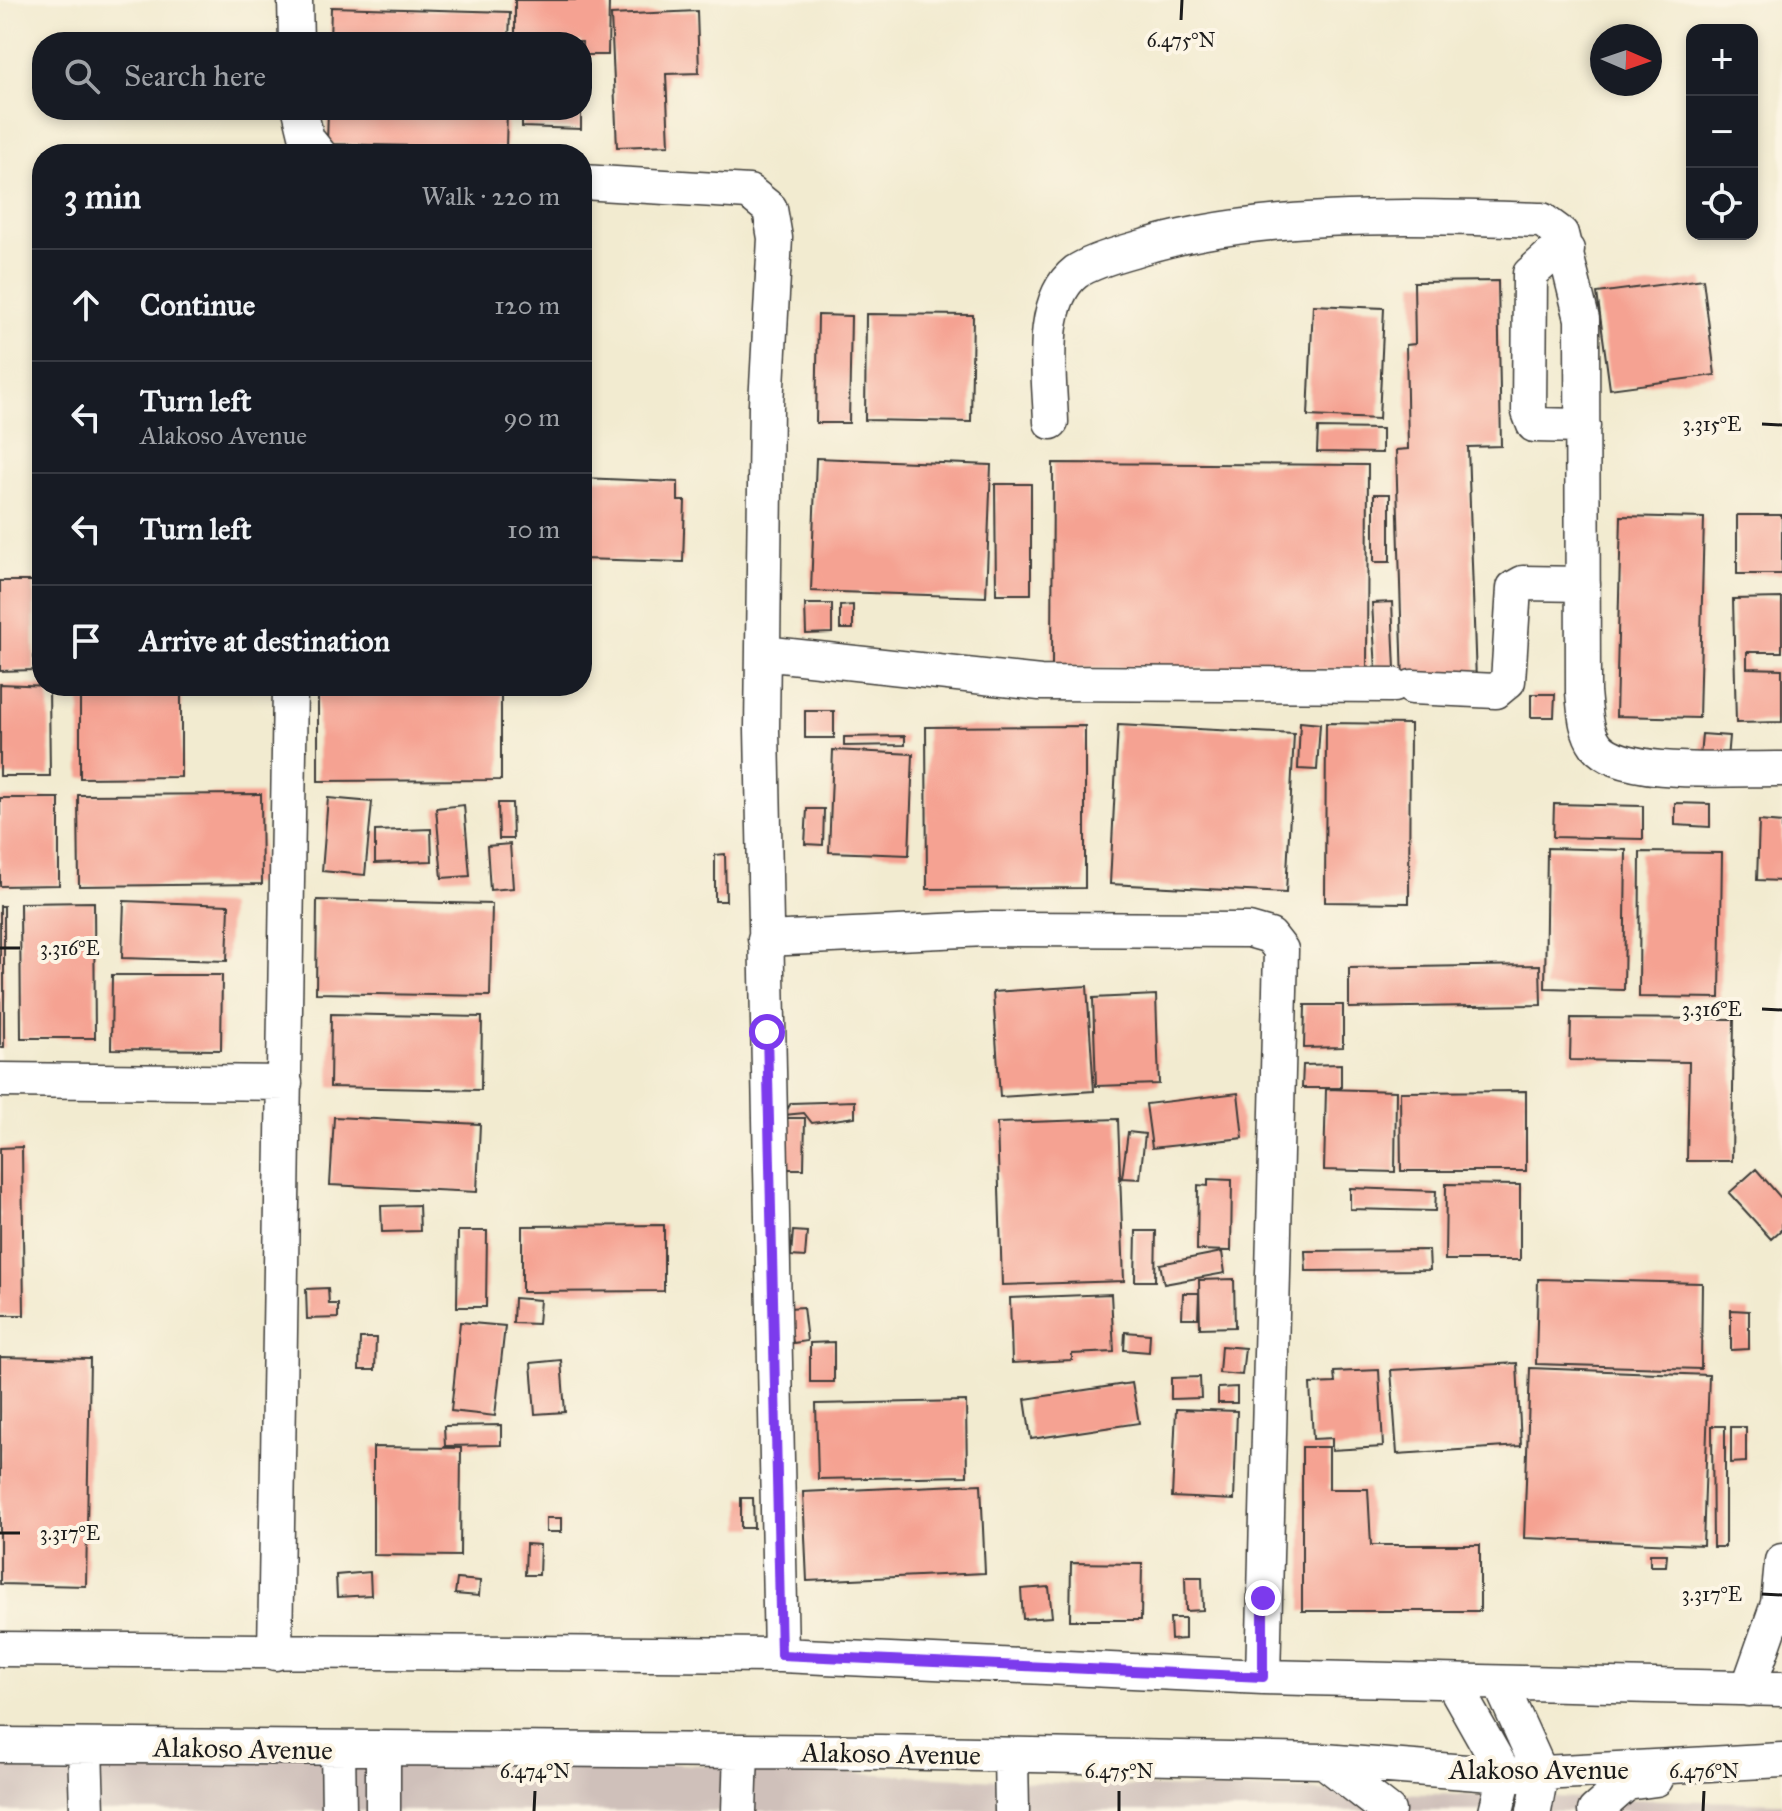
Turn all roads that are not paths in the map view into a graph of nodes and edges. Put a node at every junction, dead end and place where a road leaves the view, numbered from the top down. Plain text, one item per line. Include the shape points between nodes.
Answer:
1 (295, 0) edge
2 (296, 32) edge
3 (592, 183) edge
4 (1567, 250) junction
5 (1051, 422) dead end
6 (1583, 426) junction
7 (1583, 584) junction
8 (763, 653) junction
9 (290, 696) edge
10 (1782, 769) edge
11 (765, 939) junction
12 (0, 1080) edge
13 (285, 1083) junction
14 (1782, 1561) edge
15 (0, 1649) edge
16 (275, 1653) junction
17 (781, 1655) junction
18 (1263, 1677) junction
19 (1453, 1683) junction
20 (1500, 1683) junction
21 (1748, 1689) junction
22 (1782, 1689) edge
23 (0, 1745) edge
24 (85, 1747) junction
25 (338, 1749) junction
26 (383, 1749) junction
27 (741, 1751) junction
28 (1011, 1755) junction
29 (1778, 1760) edge
30 (1324, 1761) junction
31 (1541, 1774) junction
32 (1505, 1775) junction
33 (87, 1811) edge
34 (339, 1811) edge
35 (383, 1811) edge
36 (739, 1811) edge
37 (1012, 1811) edge
38 (1388, 1811) edge
39 (1496, 1811) edge
40 (1534, 1811) edge
41 (1595, 1811) edge

1 - 2 street
3 - 8 street via 749,192 770,209 775,238 766,405
4 - 5 street via 1561,234 1542,220 1412,216 1179,234 1118,254 1075,273 1053,312 1048,326
4 - 6 street via 1582,319
4 - 6 street via 1530,274 1529,412 1534,425
6 - 7 street
7 - 8 street via 1523,583 1514,588 1508,681 1496,691 1040,683
7 - 10 street via 1583,692 1587,728 1597,747 1635,766
8 - 11 street
9 - 13 street
11 - 17 street
11 - 18 street via 986,929 1249,930 1270,936 1281,950
12 - 13 street
13 - 16 street
14 - 21 street via 1778,1604
15 - 16 street
16 - 17 street
17 - 18 street
18 - 19 street
19 - 20 street
19 - 32 street
20 - 21 street
20 - 31 street
21 - 22 street
23 - 24 street, Alakoso Avenue
24 - 25 street, Alakoso Avenue
24 - 33 street
25 - 26 street, Alakoso Avenue
25 - 34 street
26 - 27 street, Alakoso Avenue
26 - 35 street
27 - 28 street, Alakoso Avenue
27 - 36 street
28 - 30 street, Alakoso Avenue
28 - 37 street
29 - 31 street, Alakoso Avenue
29 - 41 street via 1627,1783
30 - 32 street, Alakoso Avenue
30 - 38 street
31 - 32 street, Alakoso Avenue
31 - 40 street
32 - 39 street

